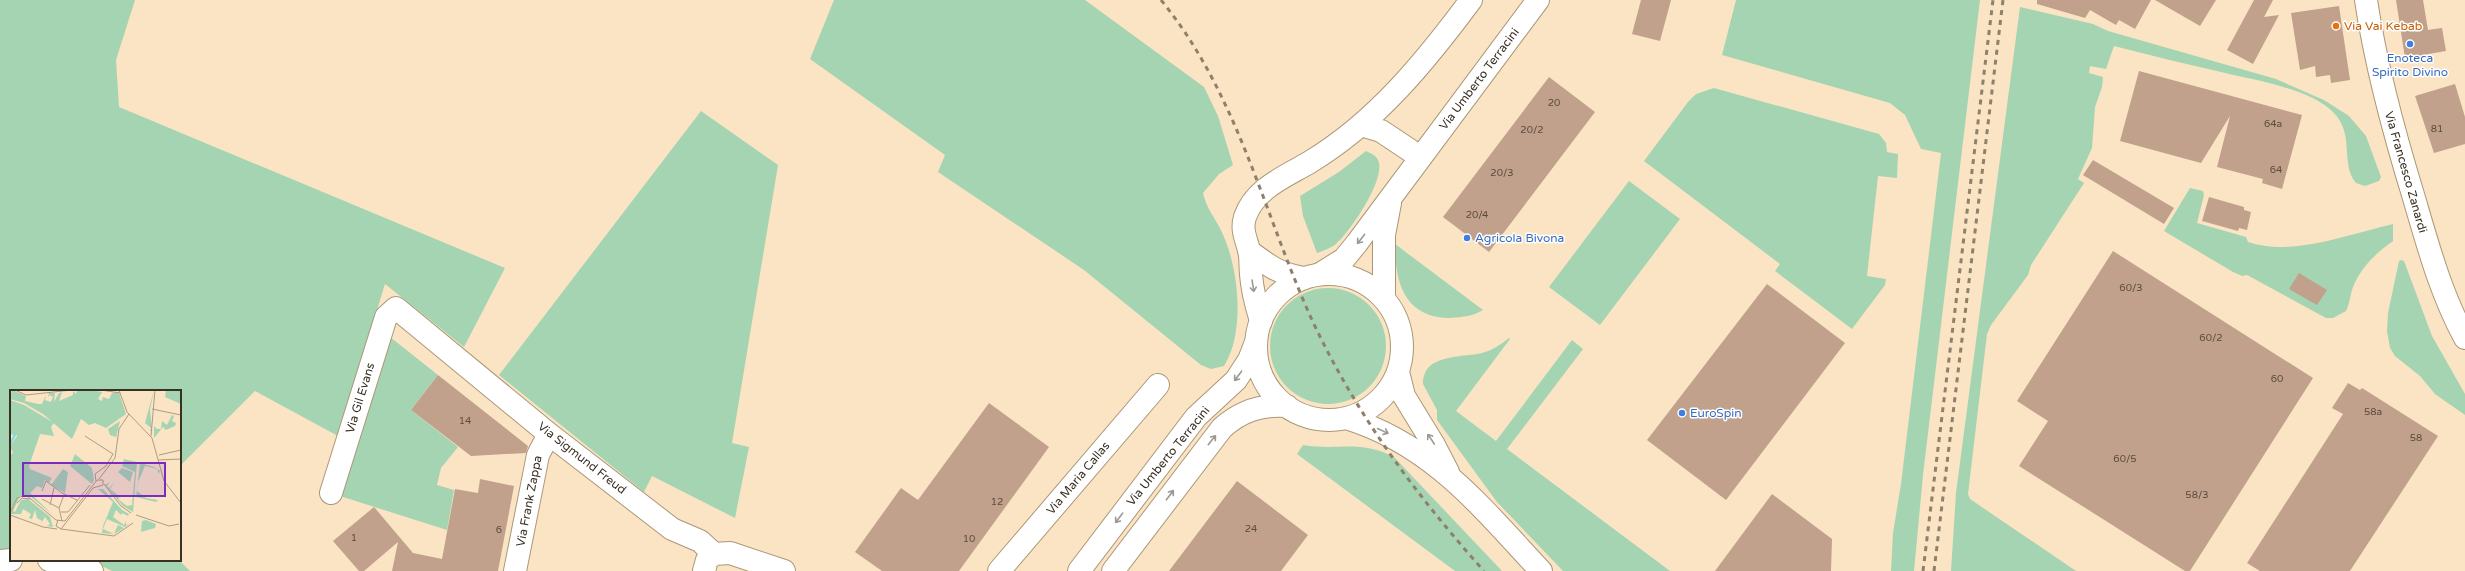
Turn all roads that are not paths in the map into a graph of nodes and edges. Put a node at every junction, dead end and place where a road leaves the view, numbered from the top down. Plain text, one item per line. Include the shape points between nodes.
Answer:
1 (1471, 0) edge
2 (1538, 0) edge
3 (2366, 0) edge
4 (1361, 125) junction
5 (1420, 157) junction
6 (1392, 196) junction
7 (1249, 250) junction
8 (1312, 276) junction
9 (1384, 298) junction
10 (396, 308) joint
11 (1261, 321) junction
12 (2465, 338) edge
13 (1256, 342) junction
14 (1398, 372) junction
15 (1158, 385) dead end
16 (1287, 406) junction
17 (1346, 418) junction
18 (549, 434) junction
19 (1448, 474) junction
20 (331, 493) dead end
21 (10, 560) edge
22 (0, 561) edge
23 (53, 561) edge
24 (709, 563) edge
25 (92, 571) edge
26 (515, 571) edge
27 (784, 571) edge
28 (999, 571) edge
29 (1079, 571) edge
30 (1113, 571) edge
31 (1541, 571) edge

1 - 4 street via 1436,47 1396,92
2 - 5 street, Via Umberto Terracini
3 - 12 street, Via Francesco Zanardi via 2380,77 2411,190 2439,280
4 - 5 street via 1381,130
4 - 7 street via 1325,153 1256,197 1244,218 1243,226
5 - 6 street, Via Umberto Terracini
6 -> 8 street, Via Umberto Terracini via 1344,259
6 - 9 street, Via Umberto Terracini via 1384,235
7 - 8 street via 1285,275
7 -> 11 street via 1254,293
8 - 9 street via 1338,274 1355,278
8 - 11 street, Via Umberto Terracini via 1289,286 1276,296
9 - 14 street via 1394,313 1402,339
10 - 18 street, Via Sigmund Freud
10 - 20 street, Via Gil Evans via 386,317
11 - 13 street
13 - 16 street via 1258,364 1262,374 1272,392
13 -> 29 street, Via Umberto Terracini via 1249,360 1236,380 1196,417
14 - 17 street via 1381,398 1365,410
19 -> 14 street via 1434,445 1404,396
15 - 28 street, Via Maria Callas
16 - 17 street via 1312,417 1329,420
30 -> 16 street, Via Umberto Terracini via 1222,428 1237,416 1251,410
17 -> 19 street via 1394,436
18 - 24 street, Via Sigmund Freud via 672,529 700,541
18 - 26 street, Via Frank Zappa via 538,455
19 - 31 street
21 - 22 street
23 - 25 street
24 - 27 street, Via Sigmund Freud via 730,552

